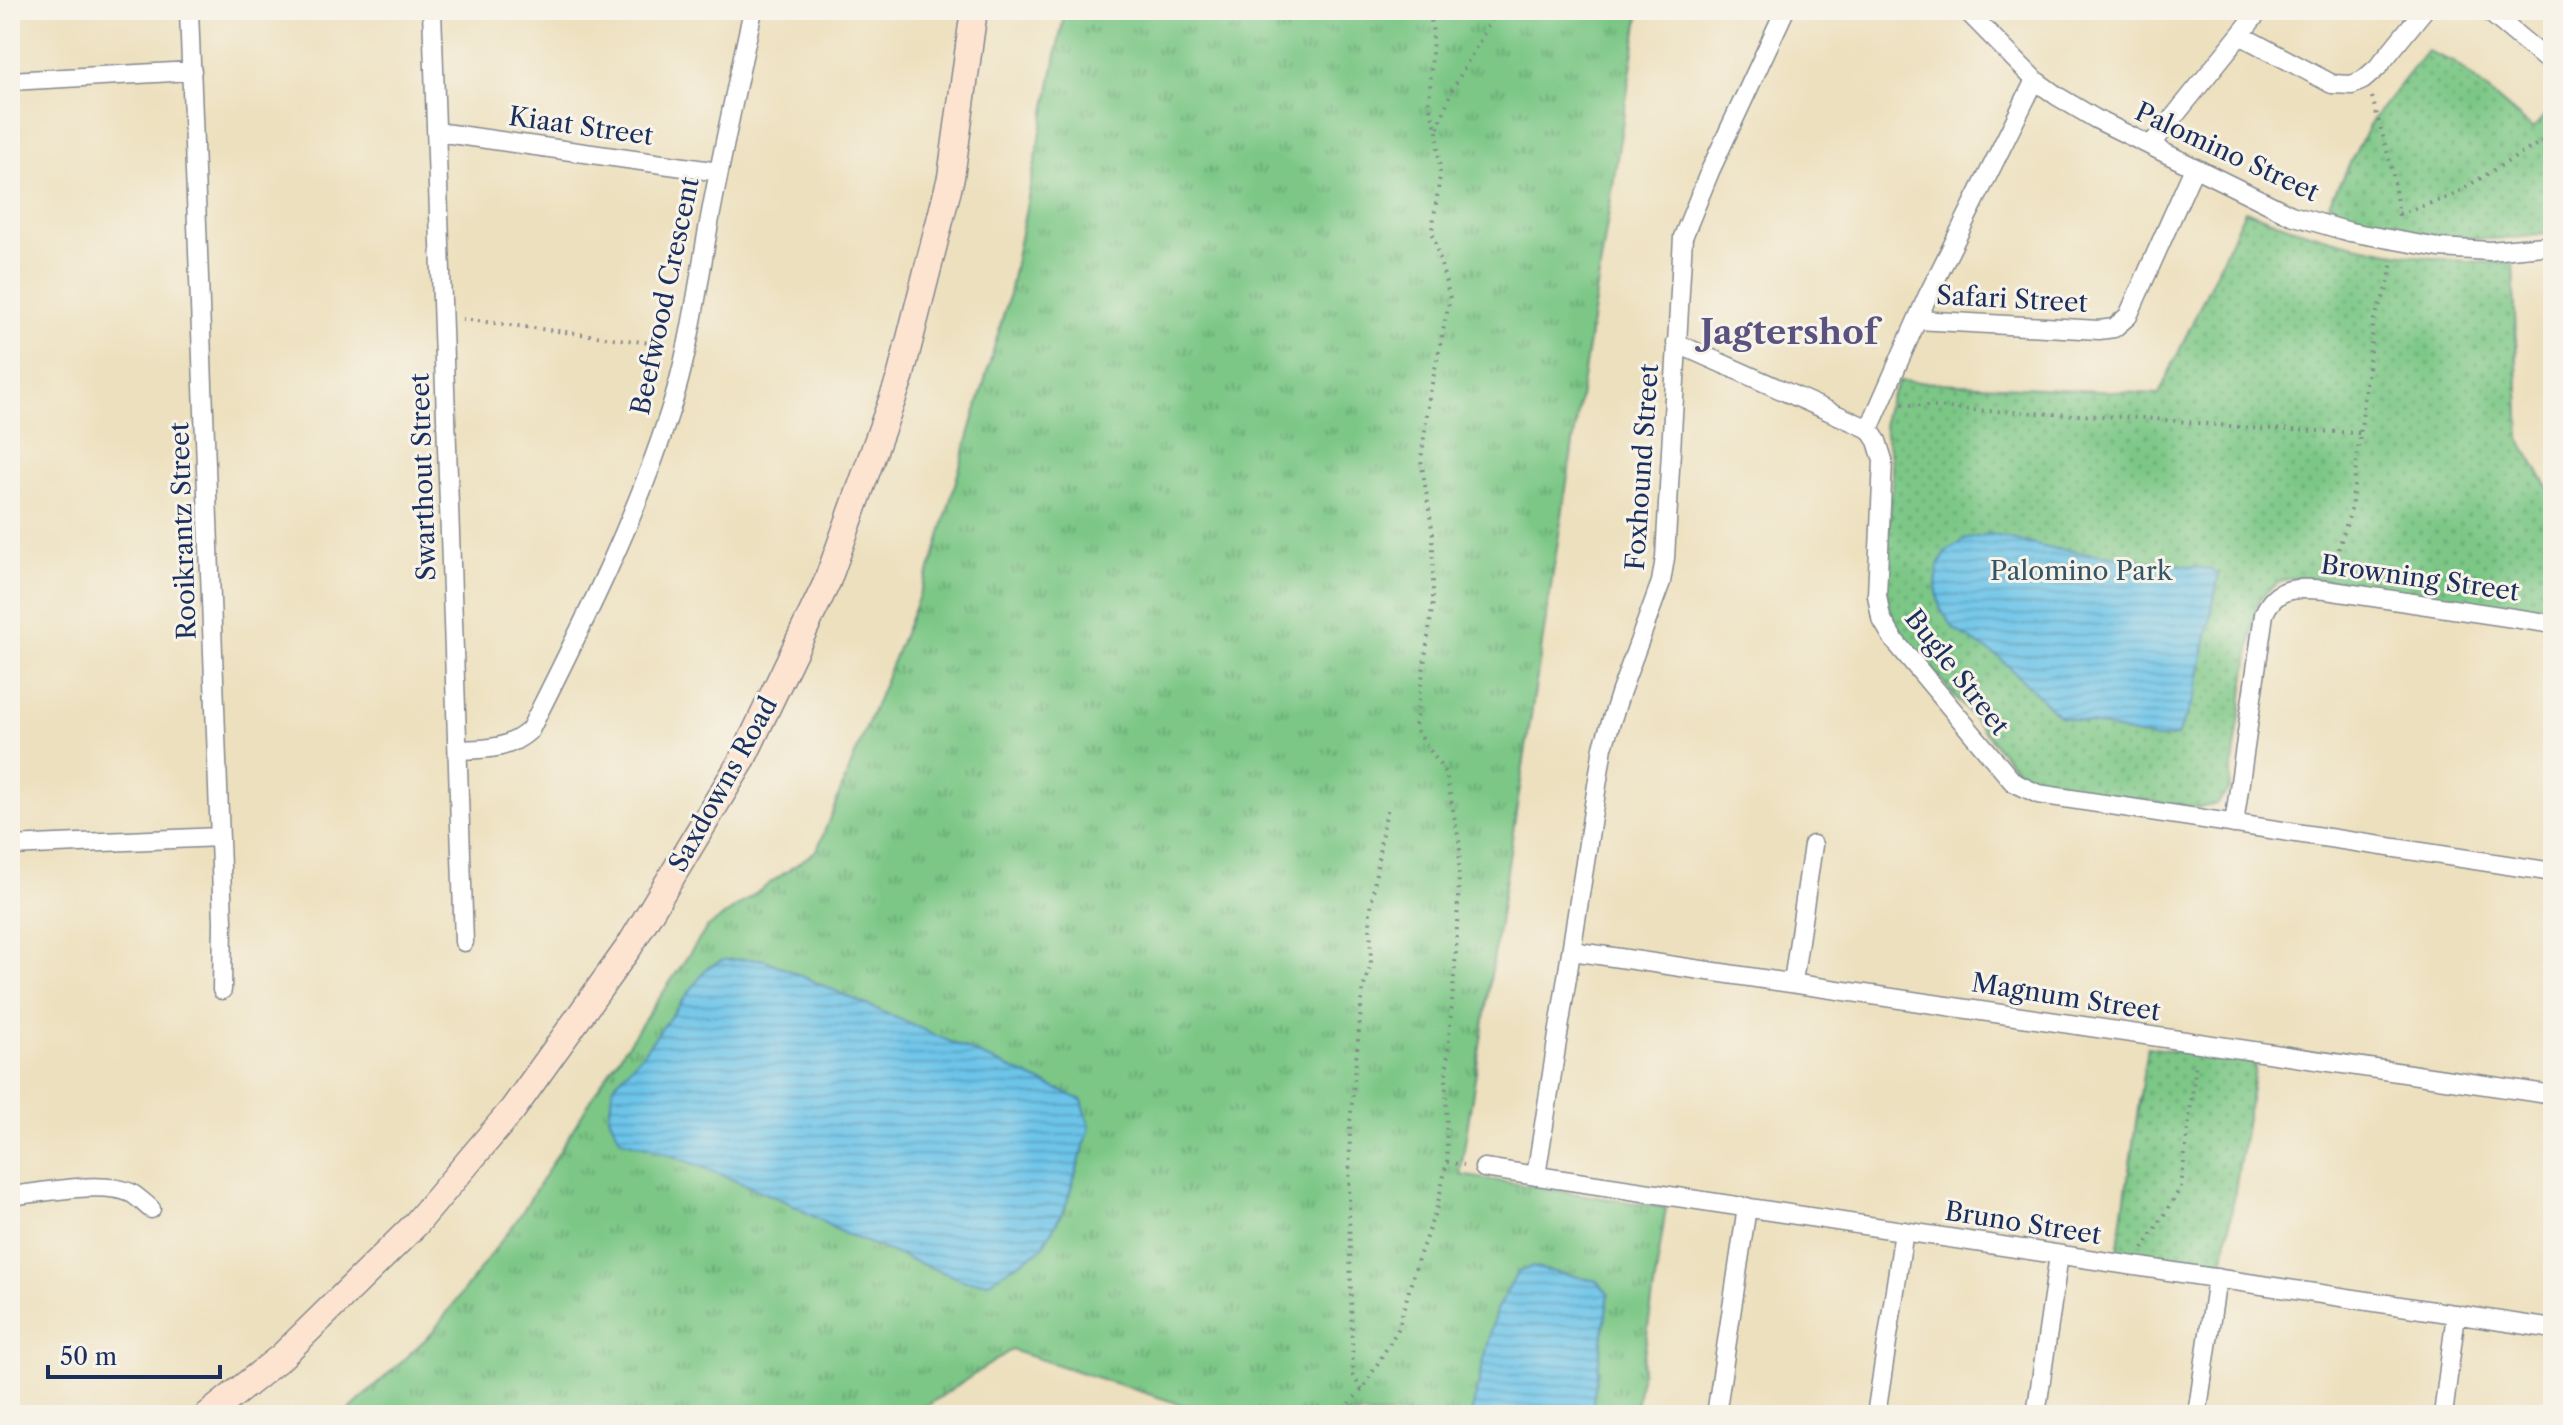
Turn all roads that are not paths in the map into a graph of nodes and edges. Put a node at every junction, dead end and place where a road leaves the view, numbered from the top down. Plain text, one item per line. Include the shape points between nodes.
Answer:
1 (189, 10) edge
2 (432, 10) edge
3 (753, 10) edge
4 (974, 10) edge
5 (1785, 10) edge
6 (1966, 10) edge
7 (2260, 10) edge
8 (2424, 10) edge
9 (2487, 10) edge
10 (2240, 35) junction
11 (2553, 65) edge
12 (192, 71) junction
13 (2035, 80) junction
14 (10, 81) edge
15 (437, 132) junction
16 (2151, 145) junction
17 (2194, 168) junction
18 (719, 172) junction
19 (2553, 245) edge
20 (1917, 320) junction
21 (1676, 343) junction
22 (1869, 429) junction
23 (2553, 624) edge
24 (458, 750) junction
25 (2234, 824) junction
26 (220, 837) junction
27 (1813, 845) dead end
28 (10, 846) edge
29 (2553, 872) edge
30 (464, 942) dead end
31 (1572, 951) junction
32 (1793, 982) junction
33 (222, 990) dead end
34 (2553, 1095) edge
35 (1484, 1168) dead end
36 (1536, 1176) junction
37 (10, 1196) edge
38 (1747, 1207) junction
39 (151, 1209) dead end
40 (1904, 1231) junction
41 (2059, 1255) junction
42 (2217, 1278) junction
43 (2456, 1314) junction
44 (2553, 1329) edge
45 (208, 1415) edge
46 (1716, 1415) edge
47 (1876, 1415) edge
48 (2036, 1415) edge
49 (2197, 1415) edge
50 (2443, 1415) edge

1 - 12 street, Rooikrantz Street
2 - 15 street, Swarthout Street
3 - 18 street, Beefwood Crescent
4 - 45 street, Saxdowns Road via 951,177 900,378 827,582 741,762 629,947 513,1109 415,1225 282,1356
5 - 21 street, Foxhound Street via 1683,237
6 - 13 street, Palomino Street
7 - 10 street
8 - 10 street via 2377,68 2352,85 2332,84
9 - 11 street
10 - 16 street
12 - 14 street
12 - 26 street, Rooikrantz Street
13 - 16 street, Palomino Street via 2096,119
13 - 20 street
15 - 18 street, Kiaat Street
15 - 24 street, Swarthout Street
16 - 17 street, Palomino Street
17 - 19 street, Palomino Street via 2291,215 2350,232 2439,248 2490,251
17 - 20 street, Safari Street via 2120,325 2099,330
18 - 24 street, Beefwood Crescent via 670,412 592,606 530,730 500,748
20 - 22 street
21 - 22 street
21 - 31 street, Foxhound Street via 1661,582 1603,747
22 - 25 street, Bugle Street via 1883,460 1877,595 1881,618 2002,771 2038,794
23 - 25 street, Browning Street via 2326,590 2283,591 2264,614
24 - 30 street, Swarthout Street
25 - 29 street, Bugle Street
26 - 28 street
26 - 33 street, Rooikrantz Street
27 - 32 street
31 - 32 street, Magnum Street
31 - 36 street, Foxhound Street
32 - 34 street, Magnum Street
35 - 36 street, Bruno Street
36 - 38 street, Bruno Street
37 - 39 street via 116,1189
38 - 40 street, Bruno Street
38 - 46 street
40 - 41 street, Bruno Street
40 - 47 street
41 - 42 street, Bruno Street
41 - 48 street
42 - 43 street, Bruno Street
42 - 49 street
43 - 44 street, Bruno Street
43 - 50 street

